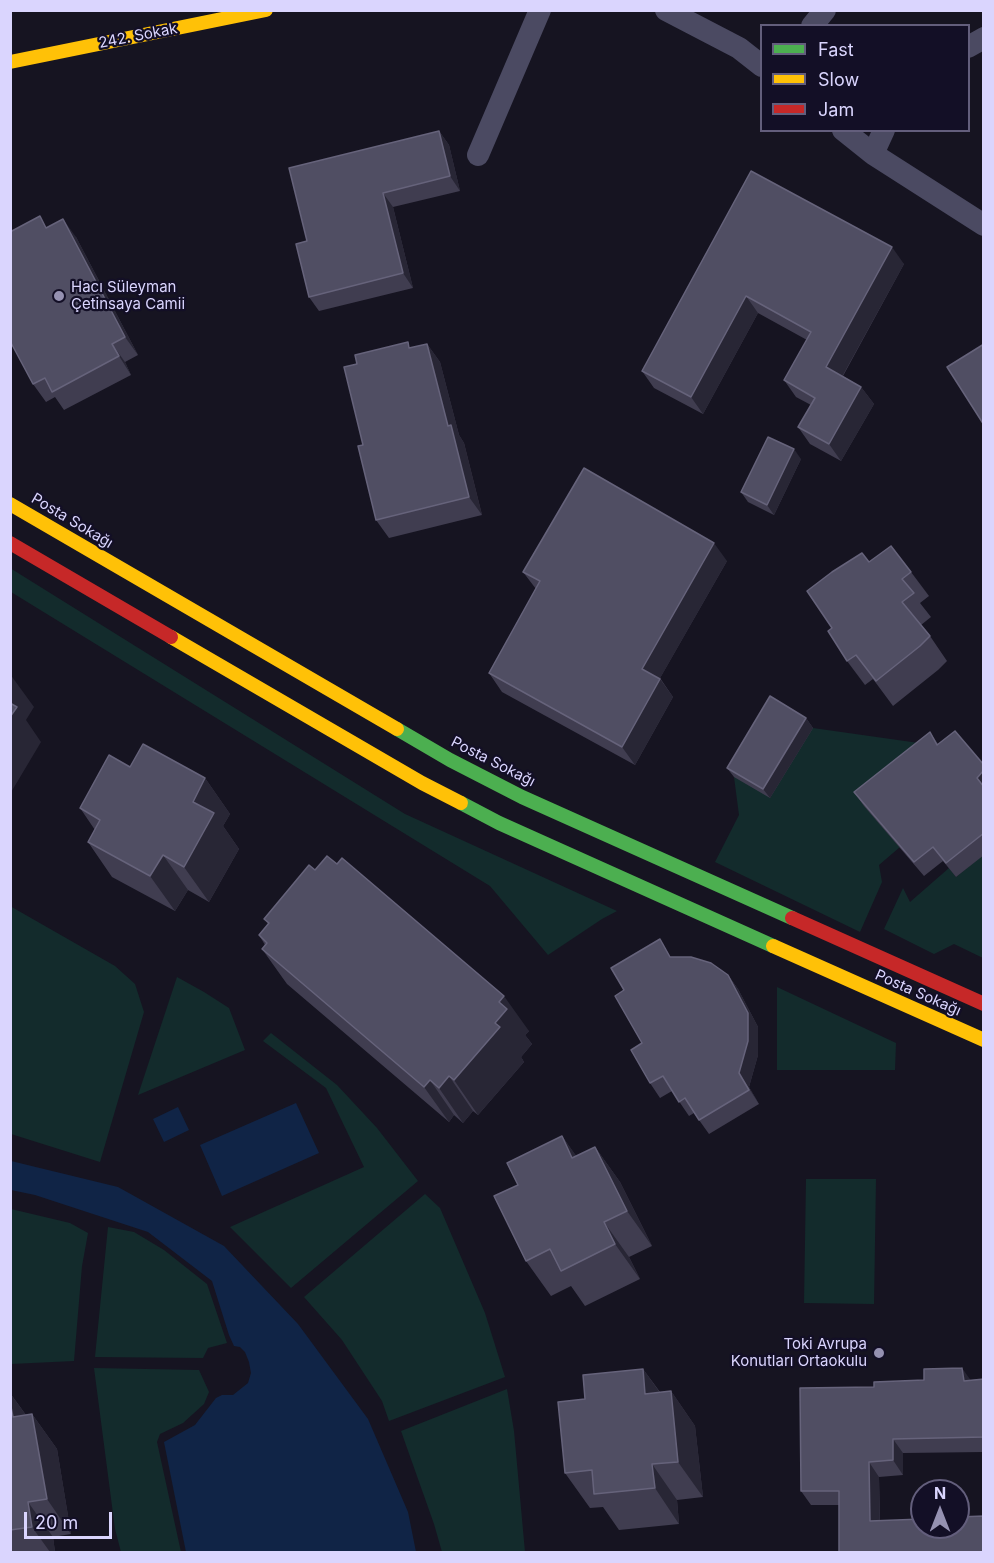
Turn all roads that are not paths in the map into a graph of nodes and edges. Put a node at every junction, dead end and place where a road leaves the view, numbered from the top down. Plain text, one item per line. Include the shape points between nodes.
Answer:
1 (266, 10) edge
2 (540, 10) edge
3 (666, 10) edge
4 (825, 10) edge
5 (814, 24) edge
6 (984, 38) edge
7 (970, 46) edge
8 (10, 62) edge
9 (760, 64) edge
10 (846, 132) edge
11 (883, 132) edge
12 (873, 154) junction
13 (477, 155) dead end
14 (984, 225) edge
15 (10, 504) edge
16 (10, 543) edge
17 (984, 1005) edge
18 (984, 1040) edge

1 - 8 street, 242. Sokak
2 - 13 street
3 - 9 street via 739,48
4 - 5 street
6 - 7 street
10 - 12 street
11 - 12 street
12 - 14 street
15 - 17 street, Posta Sokağı via 461,765 615,839
16 - 18 street, Posta Sokağı via 422,783 499,822

